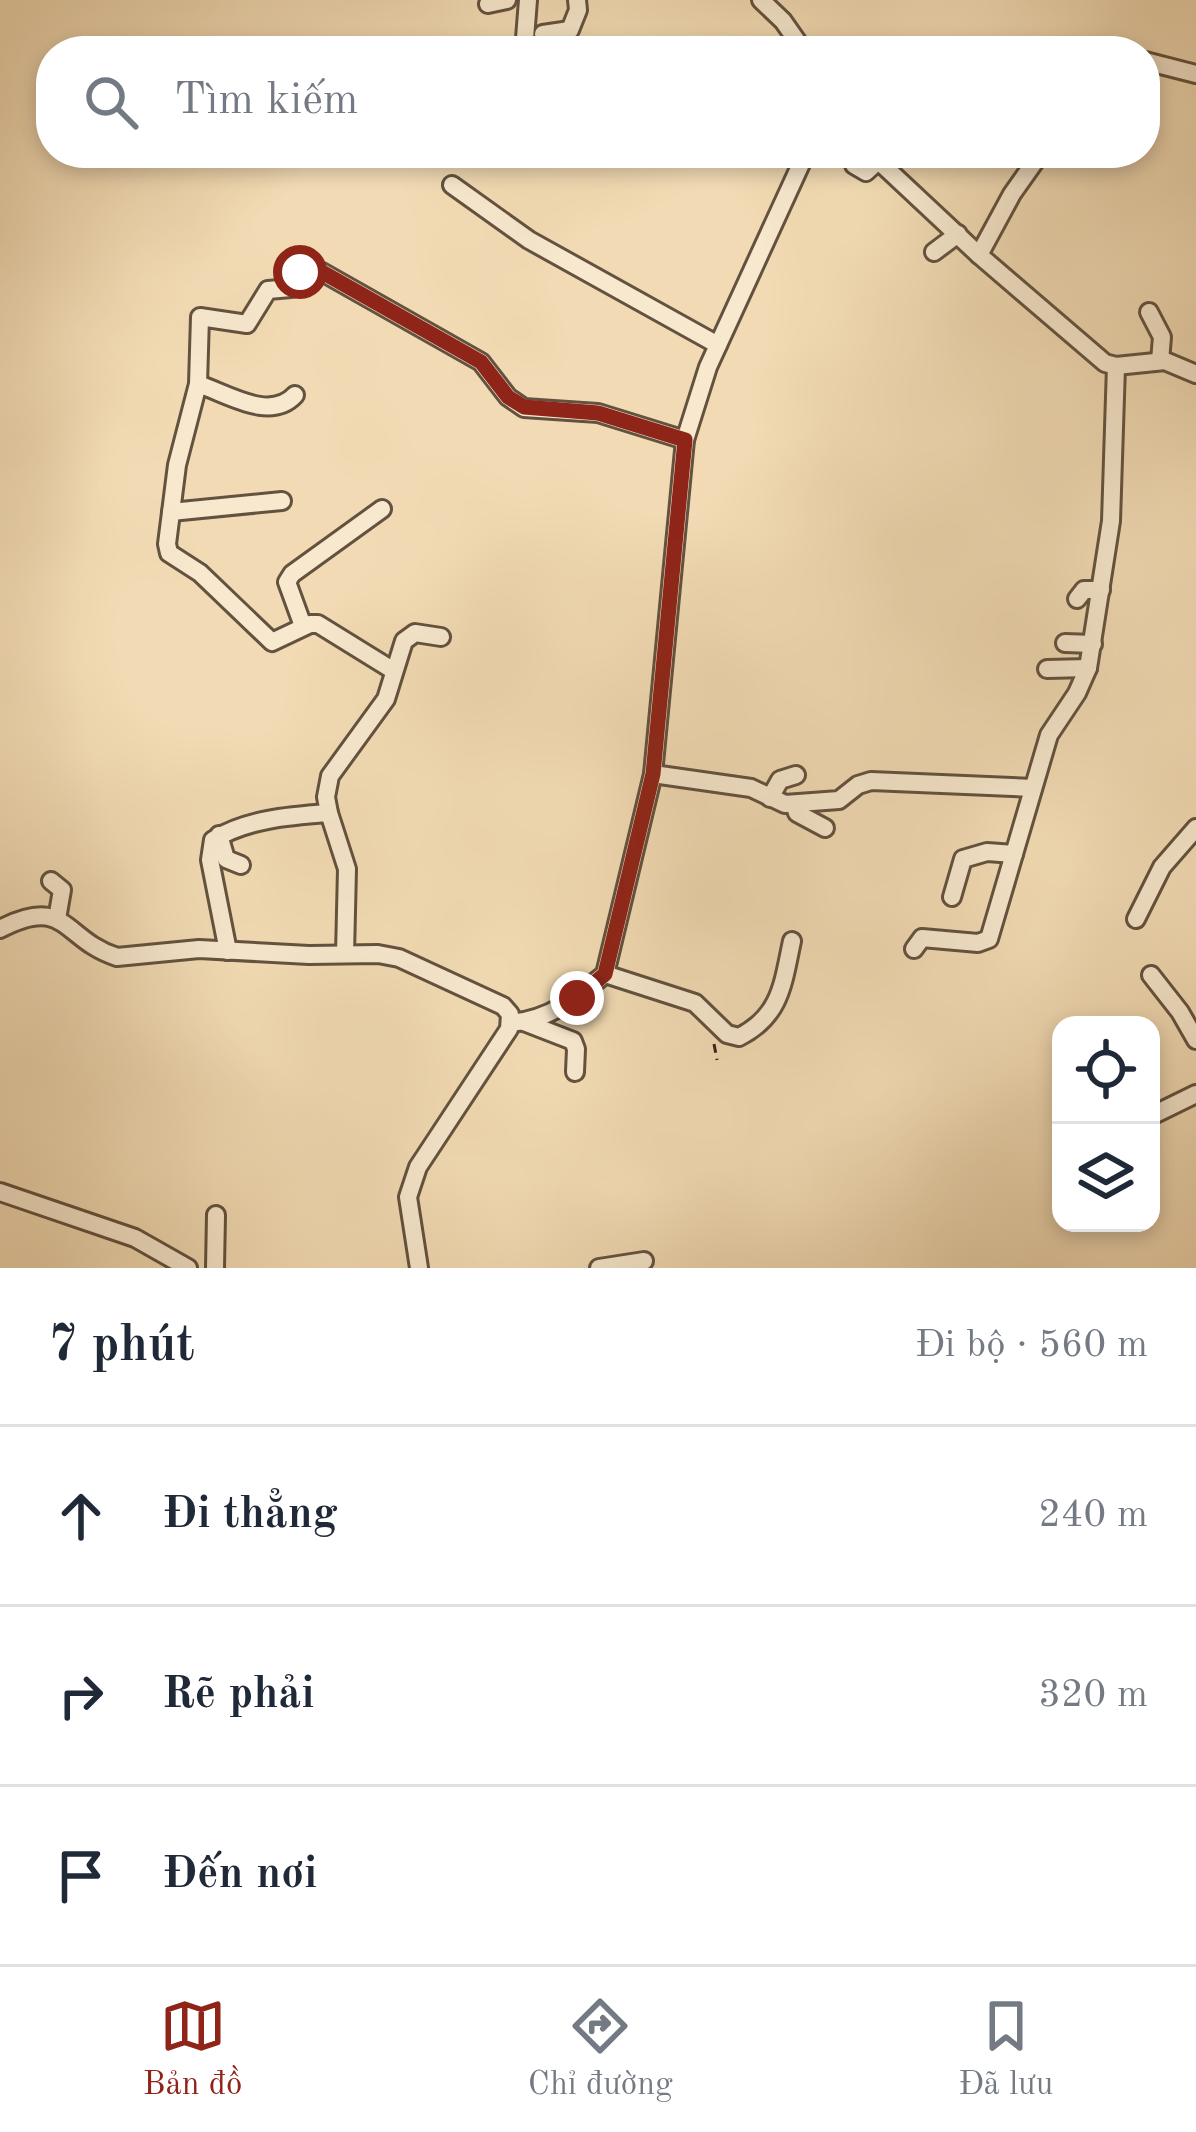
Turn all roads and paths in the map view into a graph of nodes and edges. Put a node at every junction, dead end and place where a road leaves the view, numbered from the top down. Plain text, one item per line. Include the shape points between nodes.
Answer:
1 (507, 0) edge
2 (528, 0) edge
3 (577, 0) edge
4 (761, 0) edge
5 (488, 4) dead end
6 (543, 34) dead end
7 (525, 36) edge
8 (794, 36) edge
9 (1160, 65) edge
10 (1196, 74) edge
11 (799, 168) edge
12 (886, 168) edge
13 (1030, 168) edge
14 (452, 184) dead end
15 (958, 234) junction
16 (934, 252) dead end
17 (979, 256) junction
18 (1149, 312) dead end
19 (718, 345) junction
20 (1160, 362) junction
21 (1116, 366) junction
22 (1196, 374) edge
23 (198, 384) junction
24 (295, 395) dead end
25 (685, 440) junction
26 (282, 501) dead end
27 (382, 509) dead end
28 (171, 512) junction
29 (1101, 590) junction
30 (1076, 599) dead end
31 (303, 626) junction
32 (441, 637) dead end
33 (1065, 643) dead end
34 (1093, 644) junction
35 (1088, 668) junction
36 (1048, 669) dead end
37 (394, 670) junction
38 (653, 774) junction
39 (796, 775) dead end
40 (1033, 788) junction
41 (770, 798) junction
42 (794, 804) junction
43 (328, 813) junction
44 (824, 828) dead end
45 (1196, 828) edge
46 (220, 836) junction
47 (1015, 854) junction
48 (241, 865) dead end
49 (51, 881) dead end
50 (952, 897) dead end
51 (57, 919) junction
52 (1136, 919) dead end
53 (0, 929) edge
54 (792, 941) dead end
55 (914, 949) dead end
56 (228, 951) junction
57 (345, 954) junction
58 (605, 974) junction
59 (1151, 975) dead end
60 (517, 1022) junction
61 (1196, 1040) edge
62 (575, 1072) dead end
63 (1196, 1094) edge
64 (1160, 1112) edge
65 (0, 1192) edge
66 (216, 1215) dead end
67 (644, 1261) dead end
68 (188, 1268) edge
69 (215, 1268) edge
70 (419, 1268) edge
71 (599, 1268) edge

1 - 5 street
2 - 7 street
3 - 6 street via 570,30
4 - 8 street
9 - 10 street
11 - 19 street
12 - 15 street
13 - 17 street
14 - 19 street via 529,239
15 - 16 street
15 - 17 street
17 - 21 street
18 - 20 street via 1162,337
19 - 25 street
20 - 21 street
20 - 22 street
21 - 29 street
23 - 24 street via 266,409
23 - 25 street via 200,317 247,324 268,290 291,288 300,272 315,271 481,362 524,407 598,413
23 - 28 street
25 - 38 street
26 - 28 street
27 - 31 street via 292,574 289,592
28 - 31 street via 166,544 175,560 272,642
29 - 30 street
29 - 34 street
31 - 37 street via 318,624
32 - 37 street via 415,633
33 - 34 street
34 - 35 street
35 - 36 street
35 - 40 street via 1049,735
37 - 43 street via 386,699 330,776
38 - 41 street
38 - 58 street
39 - 41 street via 780,780
40 - 42 street via 871,782 839,800
40 - 47 street
41 - 42 street
42 - 44 street
43 - 46 street
43 - 57 street via 346,869
45 - 52 street via 1162,867
46 - 48 street via 226,860
46 - 56 street via 209,845
47 - 50 street via 963,859
47 - 55 street via 988,939 922,938
49 - 51 street via 62,890
51 - 53 street via 39,914
51 - 56 street via 117,956
54 - 58 street via 766,1021 739,1037 695,1003
56 - 57 street
57 - 60 street via 399,958 503,1006
58 - 60 street via 556,1011
59 - 61 street
60 - 62 street via 573,1042
60 - 70 street via 418,1168 408,1197
63 - 64 street
65 - 68 street via 135,1238
66 - 69 street
67 - 71 street

